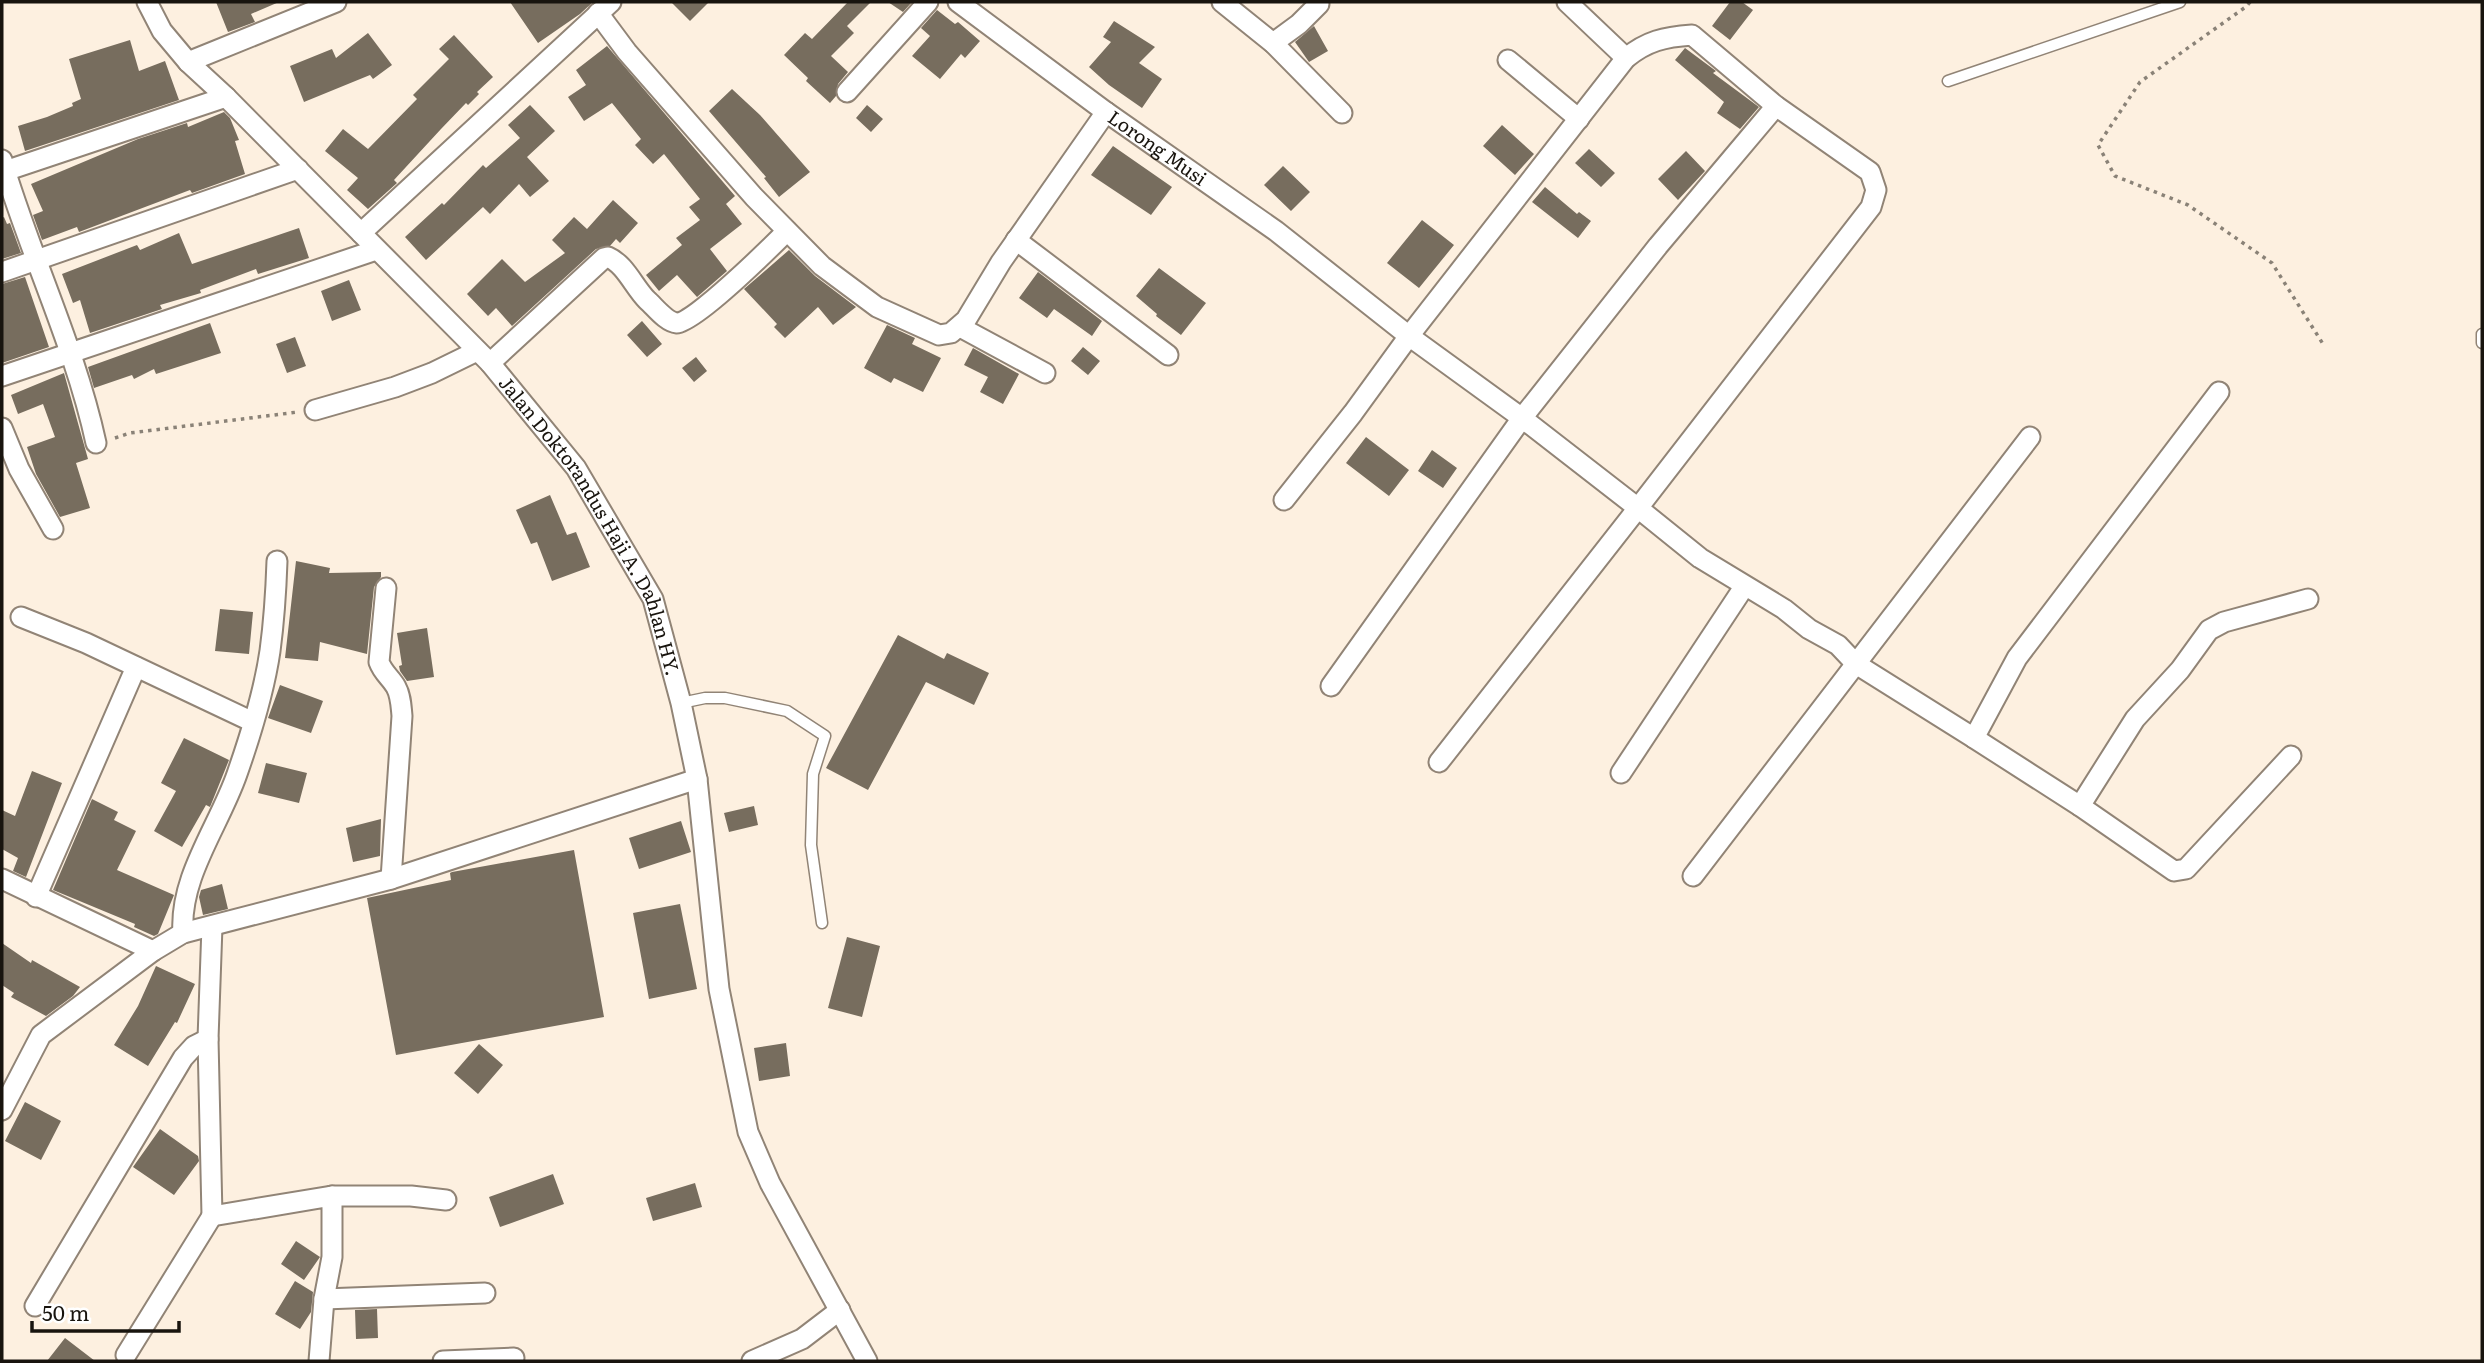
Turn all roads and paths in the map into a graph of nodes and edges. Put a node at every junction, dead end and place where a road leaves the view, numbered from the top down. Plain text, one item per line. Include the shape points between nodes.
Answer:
1 (147, 2) edge
2 (336, 2) edge
3 (928, 2) edge
4 (958, 2) edge
5 (1222, 2) edge
6 (1567, 2) edge
7 (2180, 2) edge
8 (2250, 2) edge
9 (1320, 4) dead end
10 (604, 7) edge
11 (1273, 43) junction
12 (1626, 58) junction
13 (1508, 60) dead end
14 (188, 61) junction
15 (1948, 81) dead end
16 (847, 92) dead end
17 (226, 97) junction
18 (1776, 106) junction
19 (1106, 111) junction
20 (1342, 113) dead end
21 (1579, 119) junction
22 (3, 168) edge
23 (298, 169) junction
24 (787, 231) junction
25 (361, 233) junction
26 (1016, 240) junction
27 (376, 250) junction
28 (35, 260) junction
29 (2, 272) edge
30 (960, 327) junction
31 (2482, 334) edge
32 (1409, 336) junction
33 (2482, 343) edge
34 (2323, 344) dead end
35 (69, 352) junction
36 (1168, 355) dead end
37 (483, 357) junction
38 (1045, 373) dead end
39 (2, 376) edge
40 (2219, 392) dead end
41 (315, 410) joint
42 (1522, 418) junction
43 (2, 428) edge
44 (2031, 437) dead end
45 (96, 443) joint
46 (1284, 500) dead end
47 (1638, 508) junction
48 (53, 528) dead end
49 (277, 561) dead end
50 (1744, 587) junction
51 (386, 588) dead end
52 (2308, 599) dead end
53 (20, 617) dead end
54 (1856, 664) junction
55 (135, 667) junction
56 (1331, 686) dead end
57 (681, 703) junction
58 (253, 722) junction
59 (1974, 738) junction
60 (2291, 756) dead end
61 (1439, 762) dead end
62 (1621, 773) dead end
63 (697, 779) junction
64 (2080, 806) junction
65 (1693, 876) dead end
66 (2, 879) edge
67 (391, 879) junction
68 (36, 897) junction
69 (822, 923) dead end
70 (212, 926) junction
71 (183, 933) junction
72 (153, 951) junction
73 (208, 1038) junction
74 (2, 1110) edge
75 (332, 1196) junction
76 (446, 1200) dead end
77 (212, 1216) junction
78 (485, 1293) dead end
79 (324, 1299) junction
80 (35, 1306) dead end
81 (840, 1310) junction
82 (127, 1354) dead end
83 (514, 1358) dead end
84 (319, 1361) edge
85 (443, 1361) edge
86 (751, 1361) edge
87 (867, 1361) edge

1 - 14 street, Jalan Doktorandus Haji A. Dahlan HY. via 162,31
2 - 14 street
3 - 16 street
4 - 19 street, Lorong Musi
5 - 11 street
6 - 12 street
7 - 15 lane
8 - 34 path via 2140,82 2098,145 2115,176 2188,205 2272,263
9 - 11 street
10 - 24 street via 627,52
10 - 25 street
11 - 20 street
12 - 18 street via 1643,44 1692,35
12 - 21 street
13 - 21 street
14 - 17 street, Jalan Doktorandus Haji A. Dahlan HY.
17 - 22 street
17 - 23 street, Jalan Doktorandus Haji A. Dahlan HY.
18 - 42 street
18 - 47 street via 1870,172 1876,190 1871,207
19 - 26 street
19 - 32 street, Lorong Musi via 1276,231
21 - 32 street
22 - 28 street
23 - 25 street, Jalan Doktorandus Haji A. Dahlan HY.
23 - 28 street
24 - 30 street via 822,266 877,307 939,335
24 - 37 street via 710,302 678,324 643,295 615,260 604,258
25 - 27 street, Jalan Doktorandus Haji A. Dahlan HY.
26 - 30 street
26 - 36 street
27 - 35 street
27 - 37 street, Jalan Doktorandus Haji A. Dahlan HY.
28 - 29 street
28 - 35 street
30 - 38 street
31 - 33 lane
32 - 42 street, Lorong Musi
32 - 46 street
35 - 39 street
35 - 45 street
37 - 41 street
37 - 57 street, Jalan Doktorandus Haji A. Dahlan HY. via 576,468 629,556 653,599
40 - 59 street via 2017,658
41 - 45 path via 130,433
42 - 47 street, Lorong Musi
42 - 56 street
43 - 48 street
44 - 54 street
47 - 50 street, Lorong Musi
47 - 61 street
49 - 58 street via 270,653
50 - 54 street, Lorong Musi via 1838,645
50 - 62 street
51 - 67 street via 379,662 400,695 402,716
52 - 64 street via 2209,630 2135,719
53 - 55 street
54 - 59 street, Lorong Musi
54 - 65 street
55 - 58 street
55 - 68 street
57 - 63 street, Jalan Doktorandus Haji A. Dahlan HY.
57 - 69 lane via 725,698 787,710 825,736 813,775 811,845
58 - 71 street via 236,776 184,900
59 - 64 street, Lorong Musi
60 - 64 street, Lorong Musi via 2181,871 2174,871
63 - 67 street
63 - 81 street, Jalan Doktorandus Haji A. Dahlan HY. via 719,989 748,1132
66 - 68 street
67 - 70 street
68 - 72 street
70 - 71 street
70 - 73 street
71 - 72 street
72 - 74 street via 41,1035
73 - 77 street
73 - 80 street via 183,1058
75 - 76 street
75 - 77 street
75 - 79 street via 332,1257
77 - 82 street
78 - 79 street
79 - 84 street
81 - 86 street via 802,1339
81 - 87 street, Jalan Doktorandus Haji A. Dahlan HY.
83 - 85 street

